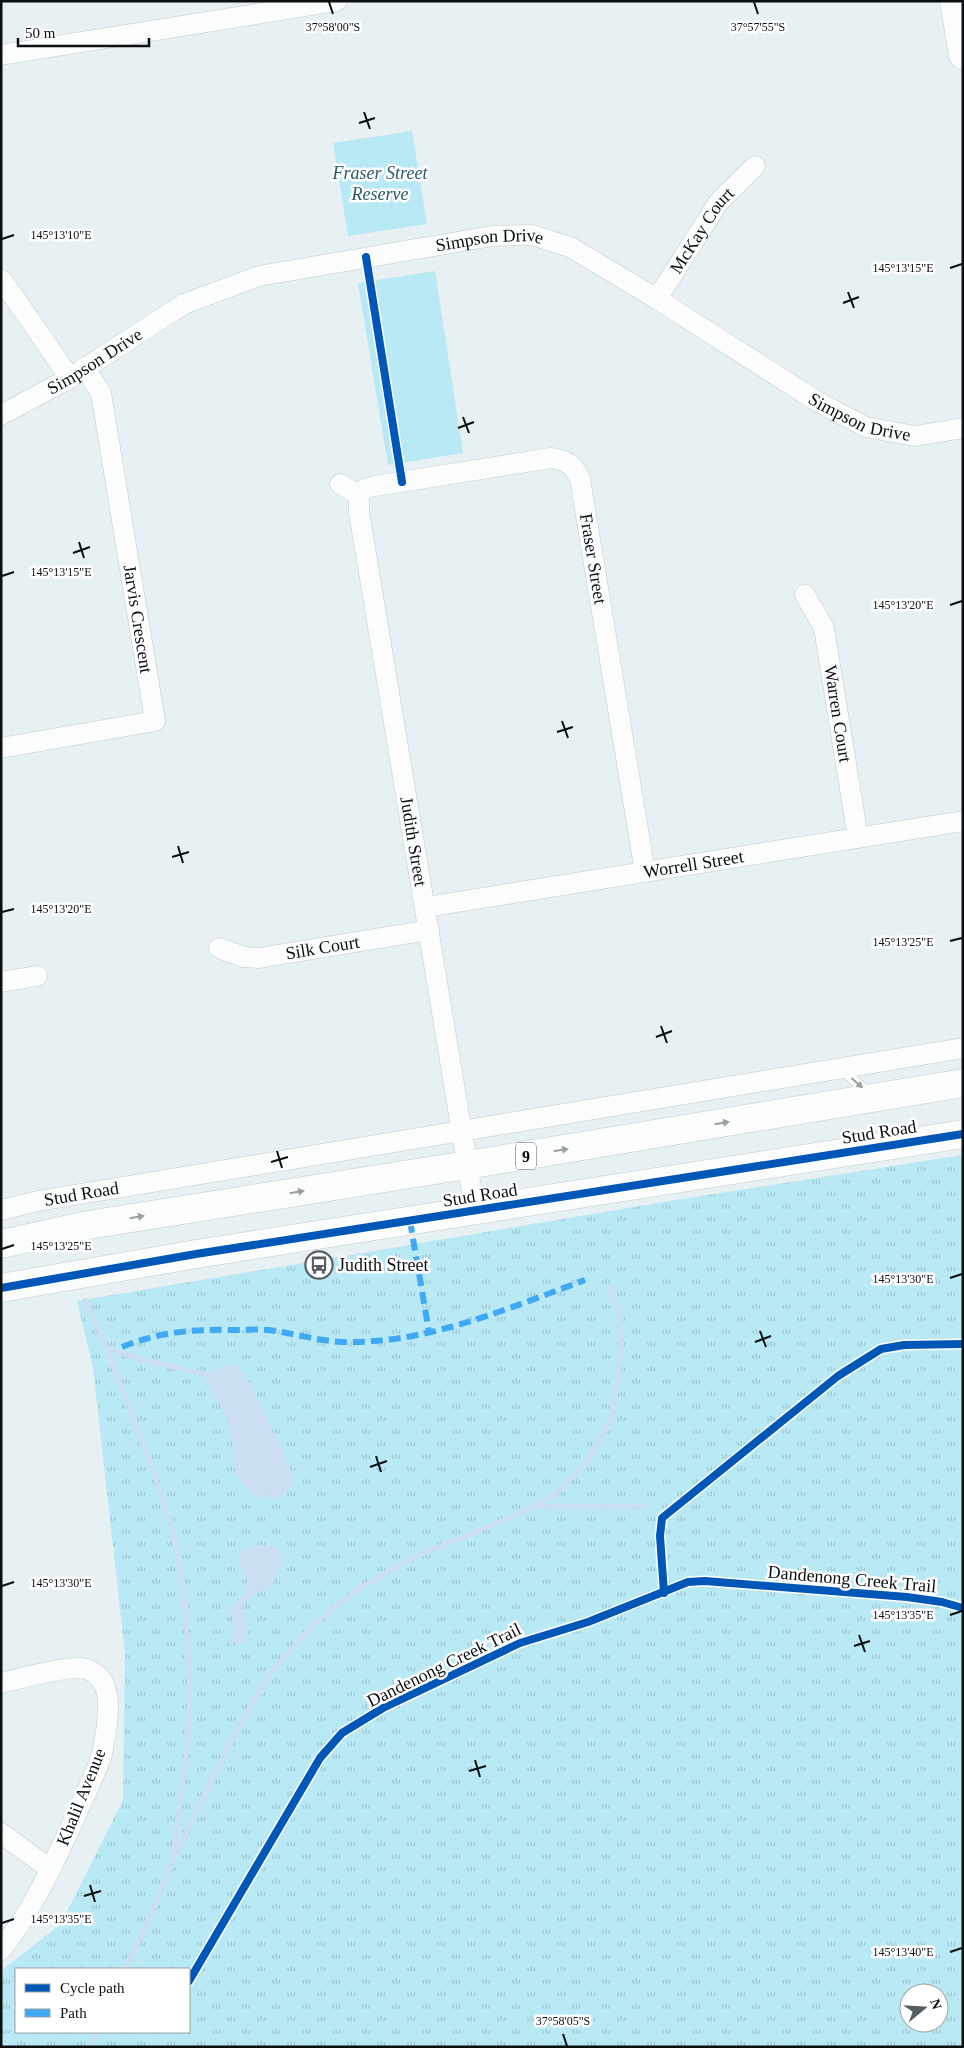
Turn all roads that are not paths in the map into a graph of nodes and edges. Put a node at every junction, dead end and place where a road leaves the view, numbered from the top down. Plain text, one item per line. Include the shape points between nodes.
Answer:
1 (337, 1) edge
2 (954, 1) edge
3 (1, 55) edge
4 (963, 55) edge
5 (755, 166) dead end
6 (2, 280) edge
7 (657, 299) junction
8 (77, 373) junction
9 (1, 415) edge
10 (963, 428) edge
11 (340, 484) dead end
12 (359, 495) junction
13 (805, 595) dead end
14 (1, 748) edge
15 (963, 821) edge
16 (858, 838) junction
17 (645, 872) junction
18 (426, 908) junction
19 (429, 930) junction
20 (219, 948) dead end
21 (37, 976) dead end
22 (1, 982) edge
23 (963, 1048) edge
24 (840, 1068) junction
25 (963, 1083) edge
26 (874, 1098) junction
27 (461, 1131) junction
28 (963, 1134) edge
29 (467, 1165) junction
30 (1, 1210) edge
31 (475, 1211) junction
32 (1, 1244) edge
33 (1, 1288) edge
34 (1, 1683) edge
35 (1, 1833) edge
36 (50, 1869) junction
37 (1, 1950) edge

1 - 3 street
2 - 4 main road
5 - 7 street, McKay Court via 718,203
6 - 8 street
7 - 8 street, Simpson Drive via 570,248 532,235 492,236 259,276 184,304
7 - 10 street, Simpson Drive via 818,402 866,427 915,436
8 - 9 street, Simpson Drive
8 - 14 street, Jarvis Crescent via 100,394 155,721
11 - 12 street
12 - 17 street, Fraser Street via 366,488 375,486 551,458 569,463 576,470
12 - 18 street, Judith Street via 359,512
13 - 16 street, Warren Court via 824,628
15 - 16 street, Worrell Street
16 - 17 street, Worrell Street
17 - 18 street, Worrell Street
18 - 19 street, Judith Street
19 - 20 street, Silk Court via 259,958 244,957
19 - 27 street, Judith Street
21 - 22 street
23 - 24 street, Stud Road
24 -> 26 lane
24 - 27 street, Stud Road
25 - 26 main road, Stud Road / 9
29 -> 26 main road, Stud Road / 9
27 - 29 street, Judith Street
27 - 30 street, Stud Road via 38,1201
28 - 31 main road, Stud Road
29 - 31 street, Judith Street
32 -> 29 main road, Stud Road / 9 via 88,1225
31 - 33 main road, Stud Road
34 - 36 street, Khalil Avenue via 48,1671 85,1668 99,1676 107,1690 109,1710 102,1753
35 - 36 street, Khalil Avenue
36 - 37 street, Khalil Avenue

